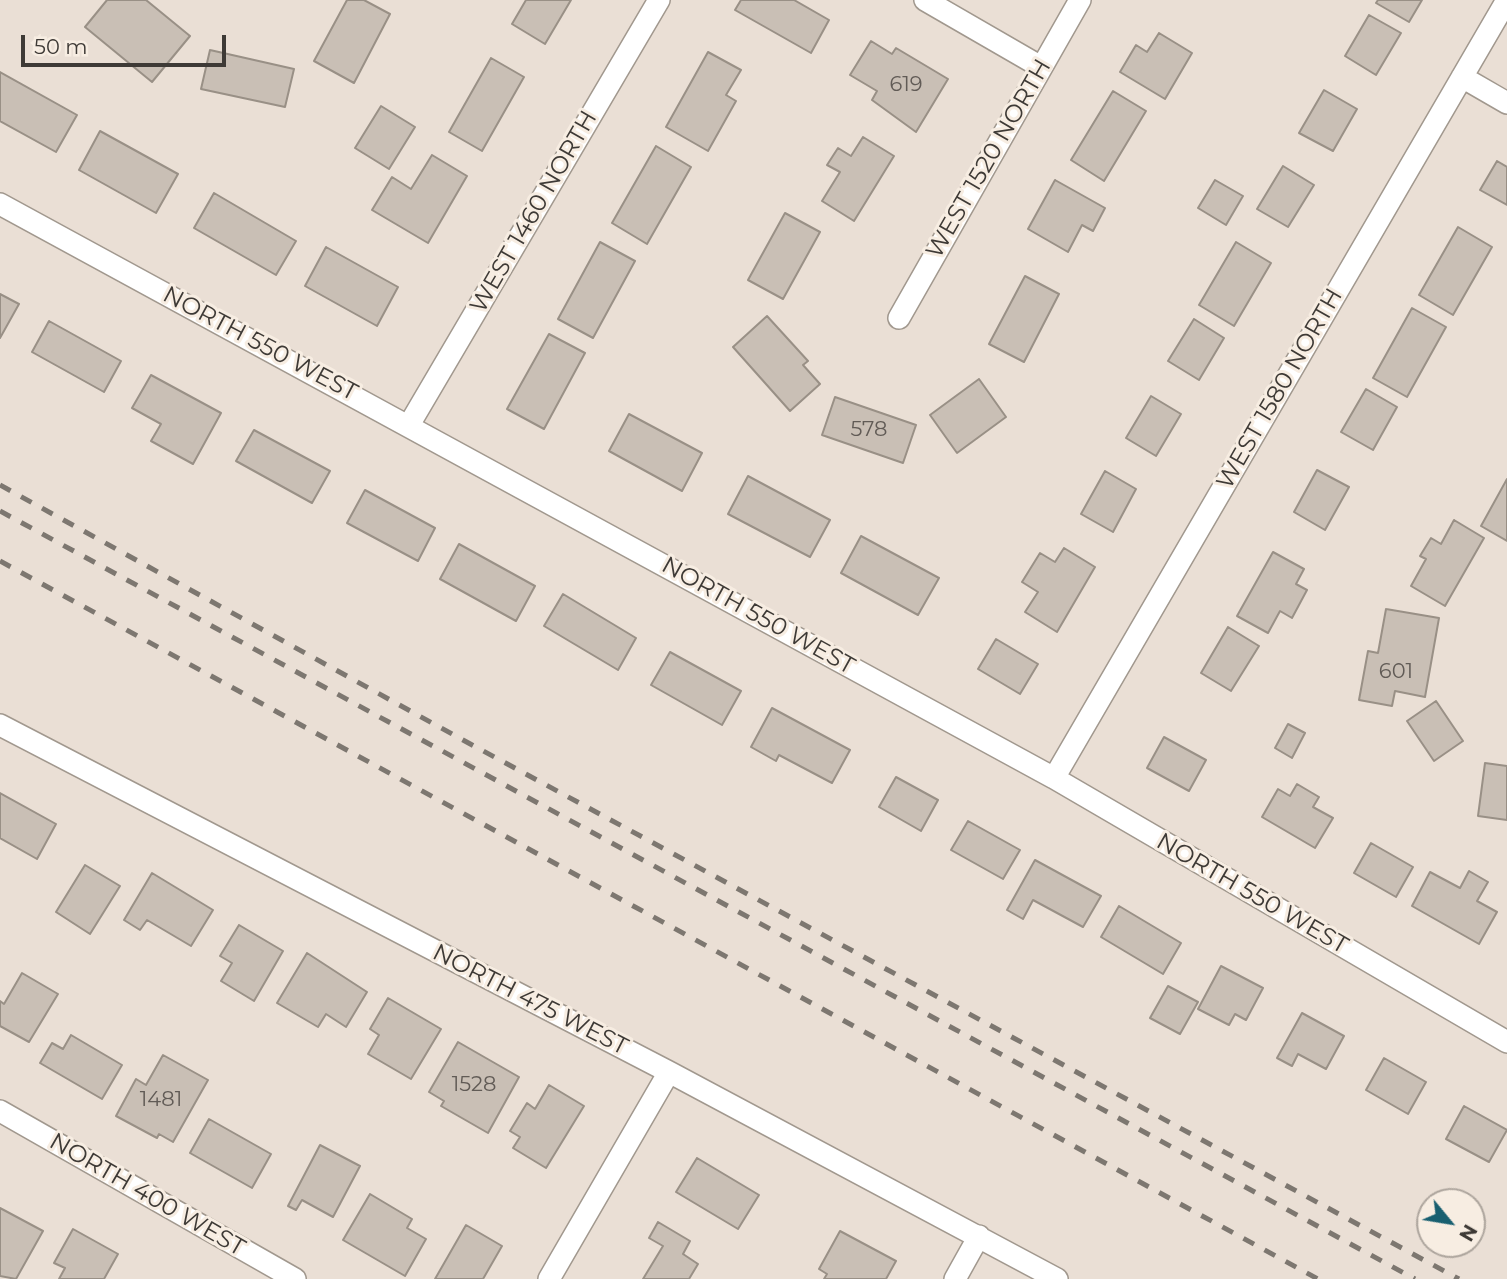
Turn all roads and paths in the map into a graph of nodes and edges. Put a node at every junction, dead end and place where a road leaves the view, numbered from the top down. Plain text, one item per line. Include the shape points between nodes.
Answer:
1 (659, 0) edge
2 (925, 0) edge
3 (1080, 0) edge
4 (1507, 0) edge
5 (1041, 67) junction
6 (1462, 77) junction
7 (1507, 103) edge
8 (0, 204) edge
9 (899, 318) dead end
10 (410, 425) junction
11 (0, 725) edge
12 (1054, 778) junction
13 (1507, 1042) edge
14 (669, 1072) junction
15 (0, 1111) edge
16 (979, 1236) junction
17 (295, 1279) edge
18 (549, 1279) edge
19 (956, 1279) edge
20 (1057, 1279) edge

1 - 10 street, WEST 1460 NORTH
2 - 5 street
3 - 5 street, WEST 1520 NORTH
4 - 6 street, WEST 1580 NORTH
5 - 9 street, WEST 1520 NORTH
6 - 7 street
6 - 12 street, WEST 1580 NORTH
8 - 10 street, NORTH 550 WEST
10 - 12 street, NORTH 550 WEST
11 - 14 street, NORTH 475 WEST
12 - 13 street, NORTH 550 WEST
14 - 16 street, NORTH 475 WEST
14 - 18 street
15 - 17 street, NORTH 400 WEST
16 - 19 street
16 - 20 street, NORTH 475 WEST

